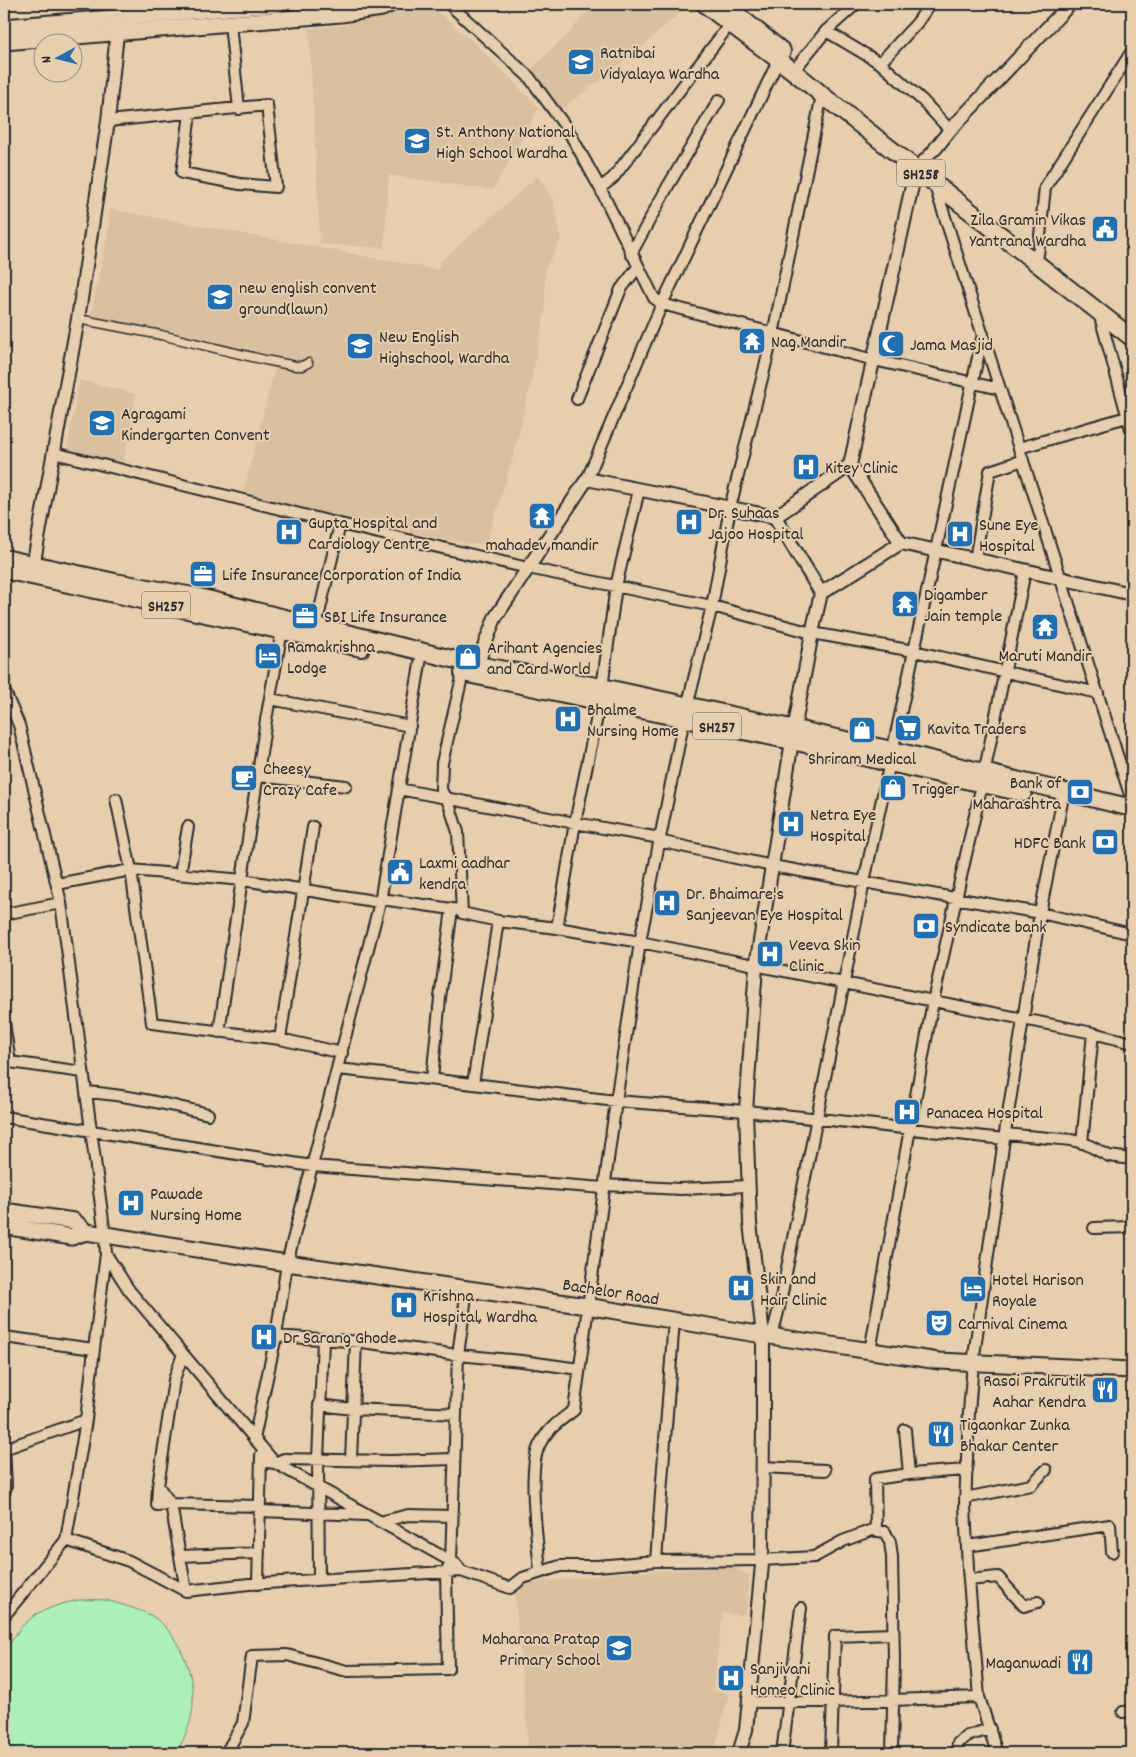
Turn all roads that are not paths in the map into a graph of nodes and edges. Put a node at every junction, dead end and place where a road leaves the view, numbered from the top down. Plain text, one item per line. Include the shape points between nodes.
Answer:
1 (278, 4) edge
2 (390, 4) edge
3 (449, 4) edge
4 (856, 4) edge
5 (930, 4) edge
6 (1070, 4) edge
7 (719, 5) edge
8 (232, 6) edge
9 (128, 12) edge
10 (230, 24) junction
11 (730, 24) junction
12 (4, 27) edge
13 (826, 31) junction
14 (134, 32) junction
15 (118, 33) junction
16 (4, 42) edge
17 (1132, 51) edge
18 (778, 61) junction
19 (880, 63) junction
20 (799, 64) junction
21 (822, 95) junction
22 (719, 100) dead end
23 (238, 108) junction
24 (190, 114) junction
25 (108, 121) junction
26 (950, 130) junction
27 (935, 149) joint
28 (919, 165) junction
29 (934, 182) junction
30 (600, 188) junction
31 (631, 254) junction
32 (1038, 255) junction
33 (638, 267) junction
34 (662, 304) junction
35 (1098, 307) junction
36 (78, 319) junction
37 (1132, 327) edge
38 (773, 334) junction
39 (983, 334) junction
40 (1132, 338) edge
41 (874, 360) junction
42 (308, 363) dead end
43 (972, 383) junction
44 (1000, 389) junction
45 (577, 399) dead end
46 (1128, 417) junction
47 (1132, 433) edge
48 (1019, 448) junction
49 (54, 453) junction
50 (1023, 460) junction
51 (850, 465) junction
52 (587, 479) junction
53 (640, 490) junction
54 (730, 508) junction
55 (775, 516) junction
56 (340, 524) junction
57 (901, 543) junction
58 (936, 551) junction
59 (4, 558) edge
60 (975, 560) junction
61 (528, 568) junction
62 (4, 570) edge
63 (32, 571) junction
64 (1026, 571) junction
65 (1061, 579) junction
66 (616, 586) junction
67 (821, 593) junction
68 (1132, 594) edge
69 (712, 606) junction
70 (316, 626) junction
71 (282, 630) junction
72 (812, 633) junction
73 (914, 651) junction
74 (421, 656) junction
75 (470, 669) junction
76 (1005, 672) junction
77 (4, 690) edge
78 (1098, 693) junction
79 (601, 695) junction
80 (270, 699) junction
81 (686, 713) junction
82 (410, 726) junction
83 (793, 736) junction
84 (891, 757) junction
85 (258, 776) junction
86 (983, 778) junction
87 (346, 786) dead end
88 (399, 789) junction
89 (444, 796) junction
90 (116, 799) dead end
91 (1132, 801) edge
92 (1062, 802) junction
93 (1132, 808) edge
94 (1132, 818) edge
95 (575, 823) junction
96 (188, 827) dead end
97 (312, 827) dead end
98 (659, 840) junction
99 (772, 866) junction
100 (131, 870) junction
101 (180, 874) junction
102 (243, 880) junction
103 (864, 882) junction
104 (57, 884) junction
105 (303, 889) junction
106 (956, 898) junction
107 (381, 901) junction
108 (61, 903) junction
109 (457, 910) junction
110 (1040, 913) junction
111 (4, 914) edge
112 (498, 921) junction
113 (557, 928) junction
114 (1132, 934) edge
115 (640, 942) junction
116 (756, 966) junction
117 (845, 983) junction
118 (933, 1001) junction
119 (1024, 1020) junction
120 (4, 1023) edge
121 (219, 1032) junction
122 (1093, 1033) junction
123 (280, 1040) junction
124 (1132, 1043) edge
125 (342, 1053) junction
126 (7, 1062) edge
127 (338, 1069) junction
128 (83, 1072) junction
129 (432, 1079) junction
130 (473, 1084) junction
131 (86, 1092) junction
132 (616, 1101) junction
133 (746, 1112) junction
134 (208, 1114) dead end
135 (4, 1117) edge
136 (816, 1118) junction
137 (910, 1130) junction
138 (91, 1131) junction
139 (1005, 1136) junction
140 (1082, 1143) junction
141 (1132, 1159) edge
142 (312, 1166) junction
143 (604, 1186) junction
144 (749, 1186) junction
145 (4, 1212) edge
146 (4, 1226) edge
147 (1132, 1227) edge
148 (1094, 1228) dead end
149 (86, 1232) junction
150 (105, 1236) junction
151 (106, 1254) junction
152 (287, 1264) junction
153 (468, 1289) junction
154 (587, 1306) junction
155 (674, 1320) junction
156 (276, 1336) junction
157 (767, 1336) junction
158 (4, 1337) edge
159 (323, 1340) junction
160 (356, 1342) junction
161 (94, 1350) junction
162 (870, 1351) junction
163 (183, 1354) junction
164 (458, 1355) junction
165 (973, 1363) junction
166 (579, 1370) junction
167 (1132, 1370) edge
168 (319, 1405) junction
169 (353, 1409) junction
170 (456, 1414) junction
171 (86, 1420) junction
172 (905, 1430) dead end
173 (258, 1442) junction
174 (4, 1443) edge
175 (4, 1449) edge
176 (318, 1459) junction
177 (454, 1459) junction
178 (350, 1460) junction
179 (261, 1461) junction
180 (275, 1463) junction
181 (762, 1467) junction
182 (825, 1470) dead end
183 (967, 1470) junction
184 (1046, 1470) dead end
185 (909, 1474) junction
186 (318, 1486) junction
187 (4, 1493) edge
188 (965, 1498) junction
189 (171, 1504) junction
190 (260, 1508) junction
191 (317, 1513) junction
192 (368, 1515) junction
193 (452, 1516) junction
194 (380, 1522) junction
195 (876, 1531) junction
196 (66, 1540) junction
197 (967, 1546) junction
198 (1112, 1552) dead end
199 (258, 1553) junction
200 (180, 1556) junction
201 (762, 1560) junction
202 (656, 1561) junction
203 (451, 1562) junction
204 (462, 1571) junction
205 (446, 1572) junction
206 (540, 1572) junction
207 (319, 1580) junction
208 (969, 1580) junction
209 (258, 1584) junction
210 (186, 1591) junction
211 (1038, 1602) dead end
212 (801, 1608) dead end
213 (4, 1616) edge
214 (893, 1634) junction
215 (979, 1697) junction
216 (893, 1699) junction
217 (749, 1702) junction
218 (790, 1702) junction
219 (833, 1702) junction
220 (990, 1730) junction
221 (226, 1753) edge
222 (740, 1753) edge
223 (782, 1753) edge
224 (831, 1753) edge
225 (892, 1753) edge
226 (956, 1753) edge
227 (997, 1753) edge

1 - 8 main road
2 - 10 main road via 349,13
3 - 30 street via 530,77 568,130
4 - 13 street
5 - 19 street
6 - 26 street
7 - 11 main road, SH258
7 - 20 main road, SH258
8 - 9 main road
9 - 12 main road
9 - 14 street
9 - 15 street
10 - 14 main road
10 - 23 street
11 - 18 main road, SH258
11 - 30 street via 614,178
13 - 19 street
13 - 20 street
14 - 15 main road
15 - 16 main road
15 - 25 street
17 - 32 street via 1045,187
18 - 21 main road, SH258
18 - 34 street
19 - 26 street
20 - 28 main road, SH258
21 - 28 main road, SH258
21 - 38 street
22 - 31 street
23 - 24 street
23 - 24 street via 267,105 276,187 182,173
24 - 25 street
25 - 36 street
26 - 27 street
27 - 28 street
28 - 29 main road, SH258
28 - 32 main road, SH258
28 - 41 street
29 - 35 main road, SH258
29 - 39 street
30 - 31 street
31 - 33 street
32 - 35 main road, SH258
33 - 34 street via 654,298
33 - 45 street via 621,289
34 - 38 street
34 - 52 street
35 - 37 main road, SH258
35 - 40 main road, SH258
35 - 46 street
36 - 42 street via 296,366
36 - 49 street
38 - 41 street
38 - 54 street
39 - 43 street
39 - 44 street
41 - 43 street
41 - 51 street
43 - 44 street
43 - 58 street
44 - 48 street
46 - 47 street
46 - 48 street
48 - 50 street
49 - 56 street
49 - 63 street
50 - 60 street via 990,471
50 - 65 street
51 - 55 street
51 - 57 street
52 - 53 street
52 - 61 street
53 - 54 street
53 - 66 street
54 - 55 street
54 - 69 street
55 - 67 street
56 - 61 street
56 - 70 street
57 - 58 street
57 - 67 street
58 - 60 street
58 - 73 street
59 - 63 main road, SH257
60 - 64 street
61 - 66 street
61 - 75 street via 495,618
62 - 63 main road, SH257
63 - 70 main road, SH257 via 199,597
63 - 71 main road, SH257
64 - 65 street
64 - 76 street
65 - 68 street
65 - 78 street
66 - 69 street
66 - 79 street
67 - 72 street
69 - 72 street
69 - 81 street
70 - 74 main road, SH257
71 - 74 main road, SH257
71 - 80 street
72 - 73 street
72 - 83 street
73 - 76 street
73 - 84 street
74 - 75 main road, SH257
74 - 82 street
75 - 79 main road, SH257
75 - 89 street via 442,763 441,790
76 - 78 street
76 - 86 street
77 - 104 street via 19,725
78 - 91 street
79 - 81 main road, SH257
79 - 95 street
80 - 82 street
80 - 85 street
81 - 83 main road, SH257
81 - 98 street
82 - 88 street
83 - 84 main road, SH257
83 - 99 street
84 - 86 main road, SH257
84 - 103 street
85 - 87 street
85 - 102 street
86 - 92 main road, SH257
86 - 93 main road, SH257
86 - 106 street
88 - 89 street
88 - 107 street
89 - 95 street
89 - 109 street via 458,832
90 - 100 street
92 - 94 main road, SH257
92 - 110 street
95 - 98 street
95 - 113 street
96 - 101 street
97 - 105 street
98 - 99 street
98 - 115 street
99 - 103 street
99 - 116 street
100 - 101 street
100 - 104 street
100 - 121 street via 152,1023
101 - 102 street
102 - 105 street
102 - 121 street
103 - 106 street
103 - 117 street
104 - 108 street
105 - 107 street
105 - 123 street
106 - 110 street
106 - 118 street
107 - 109 street
107 - 125 street
108 - 111 street
108 - 128 street
109 - 112 street
109 - 129 street via 440,998
110 - 114 street
110 - 119 street
112 - 113 street
112 - 130 street
113 - 115 street
115 - 116 street
115 - 132 street
116 - 117 street
116 - 133 street
117 - 118 street
117 - 136 street
118 - 119 street
118 - 137 street
119 - 122 street
119 - 139 street
120 - 126 street
121 - 123 street
122 - 124 street
122 - 140 street
123 - 125 street
125 - 127 street
126 - 128 street
127 - 129 street
127 - 142 street
128 - 131 street
129 - 130 street
130 - 132 street
131 - 134 street via 148,1100
131 - 138 street
132 - 133 street
132 - 143 street
133 - 136 street
133 - 144 street
135 - 138 street
136 - 137 street
136 - 157 street via 780,1308
137 - 139 street
137 - 162 street
138 - 142 street
138 - 150 street
139 - 140 street
139 - 165 street
140 - 141 street via 1109,1156
142 - 143 street
142 - 152 street
143 - 144 street via 680,1189
143 - 154 street
144 - 157 street via 750,1223
145 - 149 main road, Bachelor Road via 74,1221
146 - 149 main road, Bachelor Road via 72,1237
147 - 148 street
149 - 150 main road, Bachelor Road
150 - 151 street
150 - 152 main road, Bachelor Road
151 - 161 street
151 - 163 street via 129,1290
152 - 153 main road, Bachelor Road
152 - 156 street
153 - 154 main road, Bachelor Road
153 - 164 street
154 - 155 main road, Bachelor Road
154 - 166 street
155 - 157 main road, Bachelor Road
155 - 202 street
156 - 159 street
156 - 173 street
157 - 162 main road, Bachelor Road
157 - 181 street
158 - 161 street
159 - 160 street
159 - 168 street
160 - 164 street
160 - 169 street
161 - 171 street
162 - 165 main road, Bachelor Road
163 - 173 street
163 - 189 street via 174,1380 158,1486 157,1505
164 - 166 street
164 - 170 street
165 - 167 main road, Bachelor Road
165 - 183 street
166 - 206 street via 574,1410 550,1430 539,1446 534,1470
168 - 169 street
168 - 176 street
169 - 170 street
169 - 178 street
170 - 177 street
171 - 175 street
171 - 196 street
172 - 185 street
173 - 179 street
173 - 180 street
174 - 175 street
175 - 187 street
176 - 178 street
176 - 180 street via 284,1459
176 - 186 street
177 - 178 street
177 - 193 street
179 - 180 street
179 - 190 street
180 - 186 street
181 - 182 street
181 - 201 street
183 - 185 street
183 - 188 street
184 - 188 street via 1032,1484
185 - 195 street via 875,1479
186 - 191 street
186 - 192 street
188 - 197 street
189 - 190 street
189 - 200 street
190 - 191 street
190 - 199 street
191 - 192 street
191 - 207 street
192 - 194 street
193 - 194 street via 408,1515
193 - 203 street
194 - 203 street
195 - 201 street via 843,1541 814,1557
195 - 214 street via 885,1532 890,1542
196 - 210 street via 129,1561
196 - 213 street
197 - 198 street via 1110,1525
197 - 208 street
199 - 200 street
199 - 209 street
200 - 210 street
201 - 202 street
201 - 217 street
202 - 206 street via 560,1566
203 - 204 street
203 - 205 street
204 - 205 street
204 - 206 street via 510,1588 523,1578
205 - 207 street
205 - 221 street via 448,1668 347,1671 287,1655 252,1656 243,1723
207 - 209 street
208 - 211 street via 998,1577 1024,1606
208 - 215 street
209 - 210 street
212 - 218 street
214 - 216 street
214 - 219 street via 835,1636
215 - 216 street
215 - 220 street
216 - 219 street
216 - 225 street
217 - 218 street
217 - 222 street
218 - 219 street
218 - 223 street
219 - 224 street
220 - 226 street via 967,1736 958,1743
220 - 227 street

